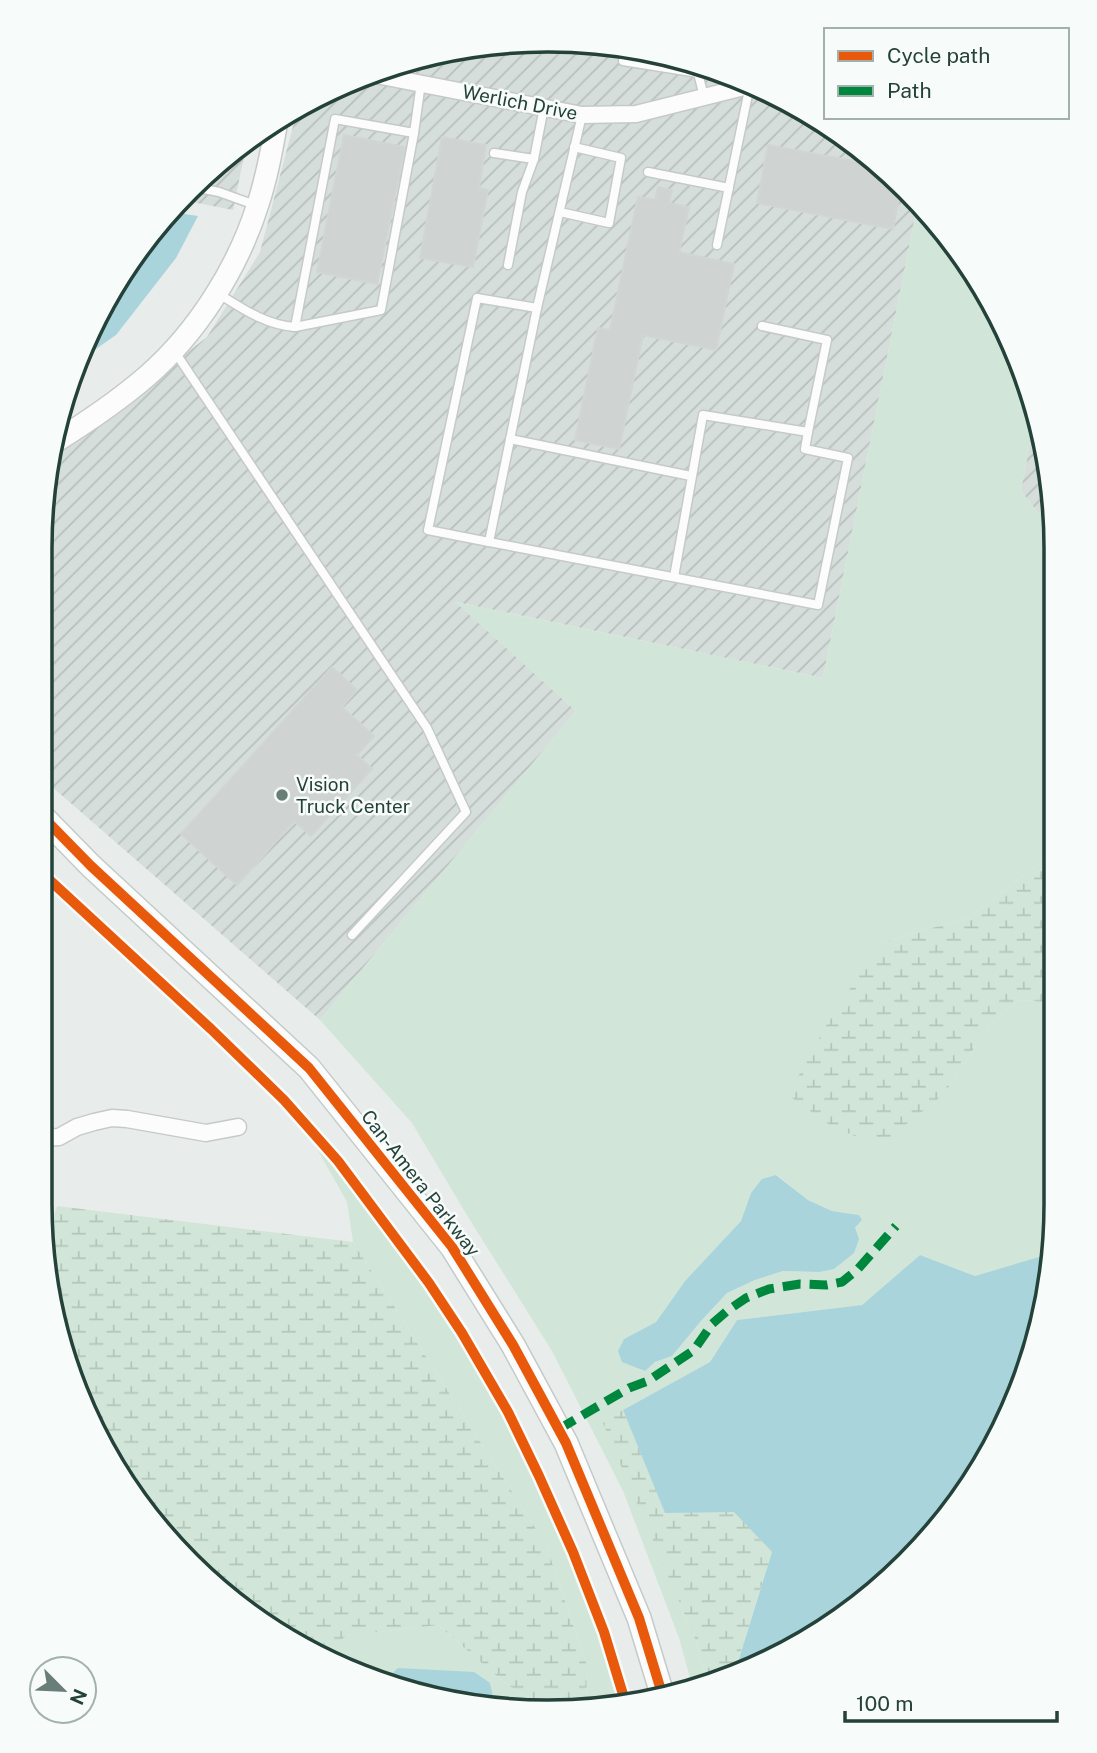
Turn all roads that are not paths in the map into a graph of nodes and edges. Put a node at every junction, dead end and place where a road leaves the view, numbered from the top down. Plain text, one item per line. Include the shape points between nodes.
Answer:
1 (623, 61) dead end
2 (657, 65) edge
3 (700, 77) edge
4 (393, 78) edge
5 (421, 83) junction
6 (735, 89) edge
7 (749, 95) edge
8 (704, 97) junction
9 (544, 107) junction
10 (582, 115) junction
11 (414, 133) junction
12 (274, 135) edge
13 (574, 148) junction
14 (495, 153) dead end
15 (534, 159) junction
16 (648, 172) dead end
17 (729, 188) junction
18 (207, 190) edge
19 (258, 205) junction
20 (560, 212) junction
21 (717, 246) dead end
22 (508, 265) dead end
23 (216, 292) junction
24 (537, 308) junction
25 (762, 326) dead end
26 (295, 327) junction
27 (173, 350) junction
28 (808, 432) junction
29 (66, 435) edge
30 (510, 439) junction
31 (691, 476) junction
32 (489, 542) junction
33 (674, 577) junction
34 (52, 826) edge
35 (352, 935) dead end
36 (238, 1127) dead end
37 (52, 1137) edge
38 (660, 1688) edge

1 - 2 lane
3 - 8 lane
4 - 5 street, Werlich Drive
5 - 9 street, Werlich Drive
5 - 11 lane
6 - 8 street, Werlich Drive
7 - 17 lane
8 - 10 street, Werlich Drive via 636,114
9 - 10 street, Werlich Drive
9 - 15 lane
10 - 13 lane
11 - 26 lane via 381,310
11 - 26 lane via 335,119
12 - 19 street
13 - 20 lane
13 - 20 lane via 621,158 609,223
14 - 15 lane
15 - 22 lane via 522,192
16 - 17 lane
17 - 21 lane
18 - 19 lane
19 - 23 street
20 - 24 lane
23 - 26 lane via 258,318
23 - 27 street
24 - 30 lane
24 - 32 lane via 477,298 428,530
25 - 28 lane via 827,340
27 - 29 street via 147,376
27 - 35 lane via 427,728 466,812
28 - 31 lane via 703,415
28 - 33 lane via 805,449 848,458 818,605
30 - 31 lane
30 - 32 lane
31 - 33 lane
32 - 33 lane
34 - 38 main road, Can-Amera Parkway via 309,1068 452,1247 566,1443 639,1618
36 - 37 street via 206,1133 112,1118

